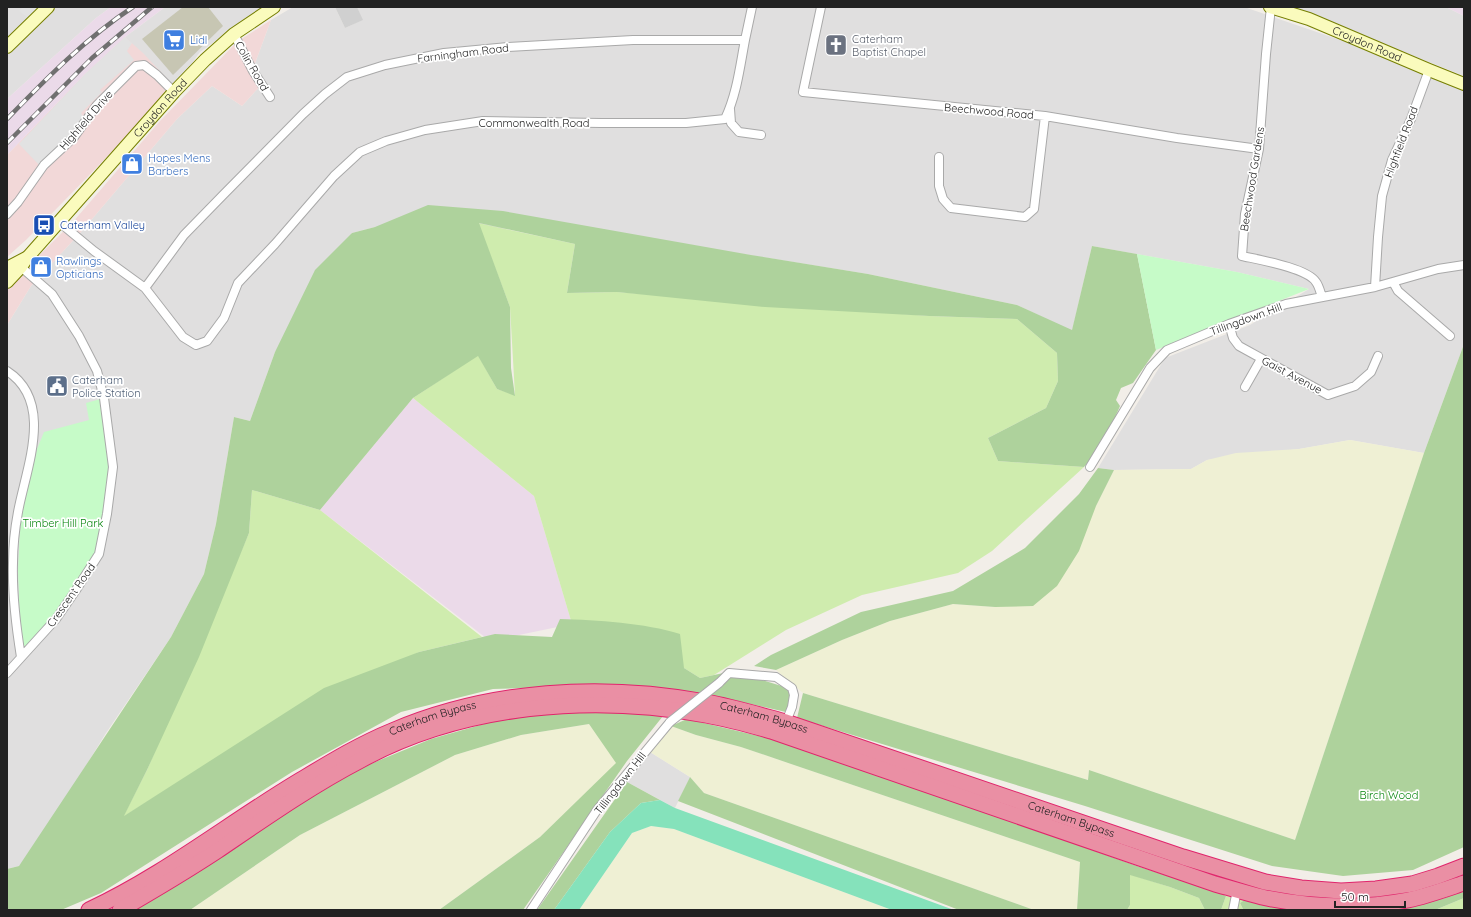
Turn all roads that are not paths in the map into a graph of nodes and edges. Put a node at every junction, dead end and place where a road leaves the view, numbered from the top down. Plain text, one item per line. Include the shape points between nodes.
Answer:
1 (48, 7) edge
2 (274, 7) edge
3 (752, 7) edge
4 (821, 7) edge
5 (1271, 7) edge
6 (234, 34) junction
7 (745, 40) junction
8 (7, 47) edge
9 (1429, 70) junction
10 (1464, 84) edge
11 (174, 92) junction
12 (270, 97) dead end
13 (730, 108) junction
14 (1045, 116) junction
15 (761, 135) dead end
16 (1259, 149) junction
17 (938, 157) dead end
18 (7, 214) edge
19 (59, 222) junction
20 (24, 262) junction
21 (1464, 265) edge
22 (7, 268) edge
23 (7, 282) edge
24 (1393, 282) junction
25 (1375, 287) junction
26 (145, 288) junction
27 (1322, 296) junction
28 (1229, 324) junction
29 (1450, 336) dead end
30 (1378, 356) dead end
31 (1261, 359) junction
32 (7, 370) edge
33 (1245, 387) dead end
34 (1090, 467) dead end
35 (21, 657) junction
36 (7, 673) edge
37 (786, 722) junction
38 (1464, 866) edge
39 (1464, 883) edge
40 (1237, 890) junction
41 (89, 910) edge
42 (120, 910) edge
43 (531, 910) edge
44 (1233, 910) edge

1 - 8 main road
2 - 6 main road, Croydon Road
3 - 7 street
4 - 14 street, Beechwood Road via 803,92
5 - 9 main road, Croydon Road via 1309,18
5 - 16 street, Beechwood Gardens
6 - 11 main road, Croydon Road
6 - 12 street, Colin Road
7 - 13 street
7 - 26 street, Farningham Road via 633,40 508,47 444,53 385,65 347,77 303,114 184,235
9 - 10 main road, Croydon Road
9 - 25 street, Highfield Road via 1392,160 1382,196
11 - 18 street, Highfield Drive via 144,65 136,66 97,105 74,138 44,165
11 - 19 main road, Croydon Road
13 - 15 street via 731,123 739,132
13 - 26 street, Commonwealth Road via 725,119 686,123 484,121 425,130 386,141 360,152 334,176 238,283 224,318 207,341 196,345 183,338
14 - 16 street, Beechwood Road
14 - 17 street via 1034,209 1024,217 951,208 943,199 939,186
16 - 27 street, Beechwood Gardens via 1245,214 1242,256 1308,274 1316,281
19 - 20 main road, Croydon Road
19 - 26 street
20 - 22 main road, Croydon Road
20 - 23 main road, Croydon Road
20 - 35 street, Crescent Road via 52,294 79,336 97,371 104,398 113,468 98,554 56,619
21 - 24 street, Tillingdown Hill
24 - 25 street, Tillingdown Hill
24 - 29 street via 1398,291
25 - 27 street, Tillingdown Hill
27 - 28 street, Tillingdown Hill via 1286,304
28 - 31 street, Gaist Avenue via 1233,338 1239,346
28 - 34 street, Tillingdown Hill via 1167,350 1150,368
30 - 31 street, Gaist Avenue via 1371,372 1355,386 1328,395
31 - 33 street
32 - 35 street via 18,378 26,389 32,405 34,422 30,464 18,512 13,563 15,622
35 - 36 street, Crescent Road
37 - 38 highway, Caterham Bypass via 1183,857 1265,882 1341,891 1376,889 1412,884
37 - 41 highway, Caterham Bypass via 704,702 620,693 573,692 533,696 488,702 450,712 393,730 361,745 298,782 168,866
37 - 43 street, Tillingdown Hill, bridge via 792,707 792,688 776,677 729,673 670,722 597,810
39 - 40 highway, Caterham Bypass via 1409,900 1344,906 1304,904
40 - 42 highway, Caterham Bypass via 771,731 706,715 598,704 559,706 478,717 406,739 362,759 315,785 166,884
40 - 44 street

